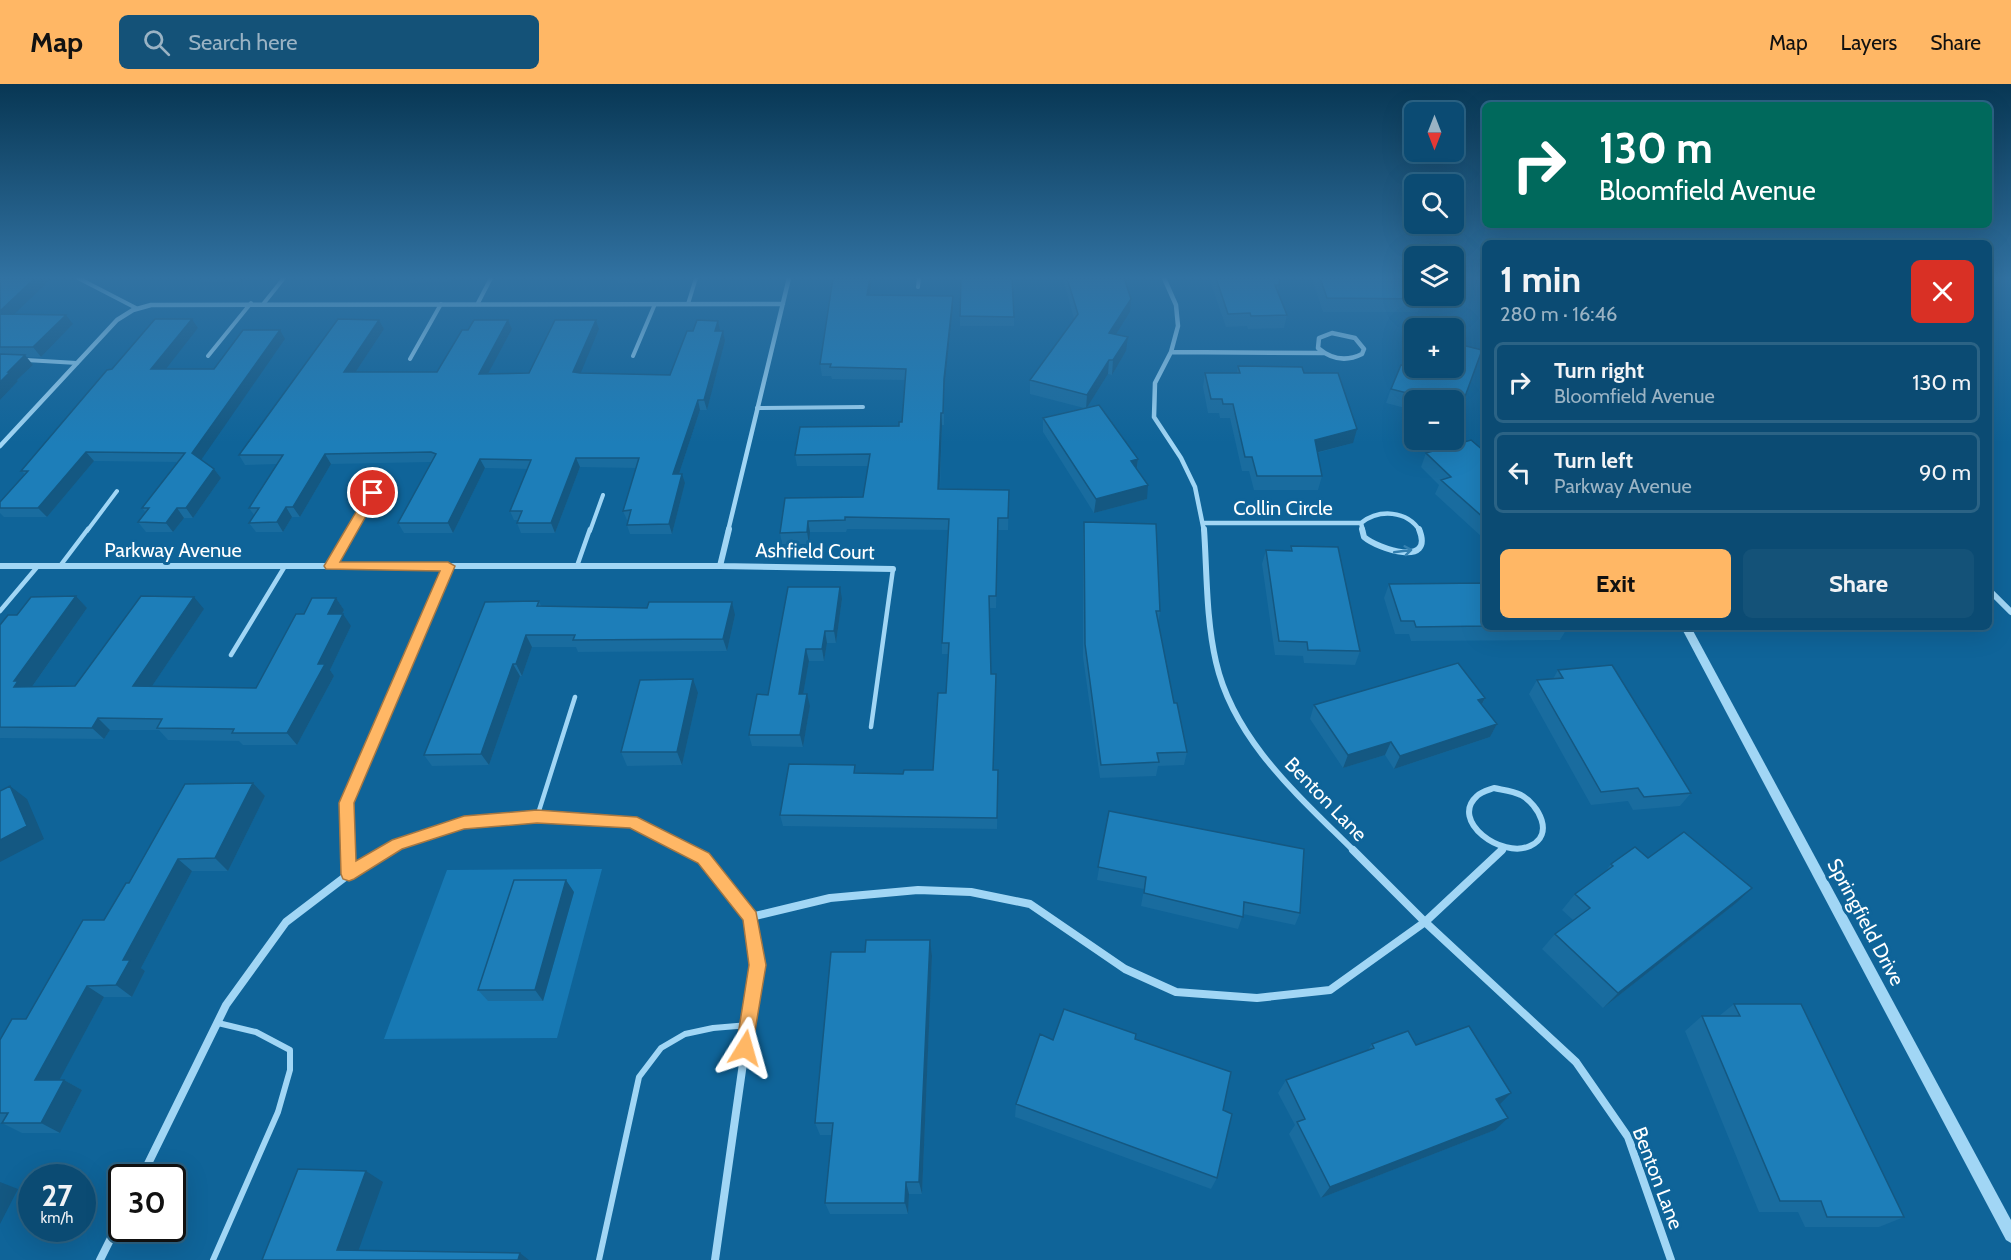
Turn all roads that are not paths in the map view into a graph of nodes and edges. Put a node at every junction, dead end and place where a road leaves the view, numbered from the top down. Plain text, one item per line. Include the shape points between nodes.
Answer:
1 (105, 333) edge
2 (227, 333) edge
3 (424, 333) edge
4 (643, 333) edge
5 (776, 333) edge
6 (1176, 333) edge
7 (1171, 352) junction
8 (1323, 353) junction
9 (633, 356) dead end
10 (208, 357) dead end
11 (410, 359) dead end
12 (24, 360) edge
13 (77, 363) junction
14 (863, 407) dead end
15 (757, 408) junction
16 (0, 446) edge
17 (117, 491) dead end
18 (373, 493) dead end
19 (603, 495) dead end
20 (1204, 523) junction
21 (1361, 524) junction
22 (0, 566) edge
23 (38, 566) junction
24 (60, 566) junction
25 (285, 566) junction
26 (331, 566) junction
27 (448, 566) junction
28 (577, 566) junction
29 (720, 566) junction
30 (893, 569) joint
31 (1992, 594) edge
32 (0, 611) edge
33 (2011, 612) edge
34 (1688, 630) edge
35 (231, 655) dead end
36 (575, 697) dead end
37 (871, 727) dead end
38 (537, 817) junction
39 (1504, 848) junction
40 (349, 874) junction
41 (751, 917) junction
42 (1425, 922) junction
43 (218, 1023) junction
44 (748, 1025) junction
45 (148, 1164) edge
46 (2011, 1235) edge
47 (109, 1242) edge
48 (100, 1260) edge
49 (213, 1260) edge
50 (599, 1260) edge
51 (715, 1260) edge
52 (1671, 1260) edge

1 - 13 street
2 - 10 lane
3 - 11 lane
4 - 9 lane
5 - 15 street
6 - 7 street, Benton Lane
7 - 8 street
7 - 20 street, Benton Lane via 1155,383 1154,417 1181,458 1195,488
8 - 8 street via 1348,359 1362,354 1364,349 1357,339 1332,333 1319,338 1318,348
12 - 13 lane
13 - 16 street
14 - 15 lane
15 - 29 street
17 - 24 lane, Parkway Avenue
18 - 26 lane
19 - 28 lane
20 - 21 street, Collin Circle
20 - 42 street, Benton Lane via 1216,662 1235,713 1274,771
21 -> 21 street, Collin Circle via 1364,537 1381,550 1405,553 1421,544 1419,528 1402,516 1379,513
22 - 23 street, Parkway Avenue
23 - 24 street, Parkway Avenue
23 - 32 lane
24 - 25 street, Parkway Avenue
25 - 26 street, Parkway Avenue
25 - 35 lane
26 - 27 street, Parkway Avenue
27 - 28 street, Parkway Avenue
27 - 40 street via 347,803
28 - 29 street, Parkway Avenue
29 - 30 street, Ashfield Court
30 - 37 lane, Ashfield Court
31 - 33 street
34 - 46 street, Springfield Drive
36 - 38 lane
38 - 40 street via 464,823 397,844
38 - 41 street via 632,822 704,858
39 - 39 street via 1525,848 1540,840 1544,829 1542,817 1522,796 1494,788 1481,791 1468,808 1470,820 1489,842
39 - 42 street
40 - 43 street via 286,922 226,1005
41 - 42 street via 830,898 918,890 971,892 1030,904 1125,969 1176,992 1257,998 1330,990
41 - 44 street via 757,965
42 - 52 street, Benton Lane via 1576,1062 1628,1137
43 - 45 street
43 - 49 lane via 256,1030 275,1040 290,1050 290,1070 278,1112
44 - 50 lane via 697,1029 666,1042 652,1056 639,1077
44 - 51 street
47 - 48 street

